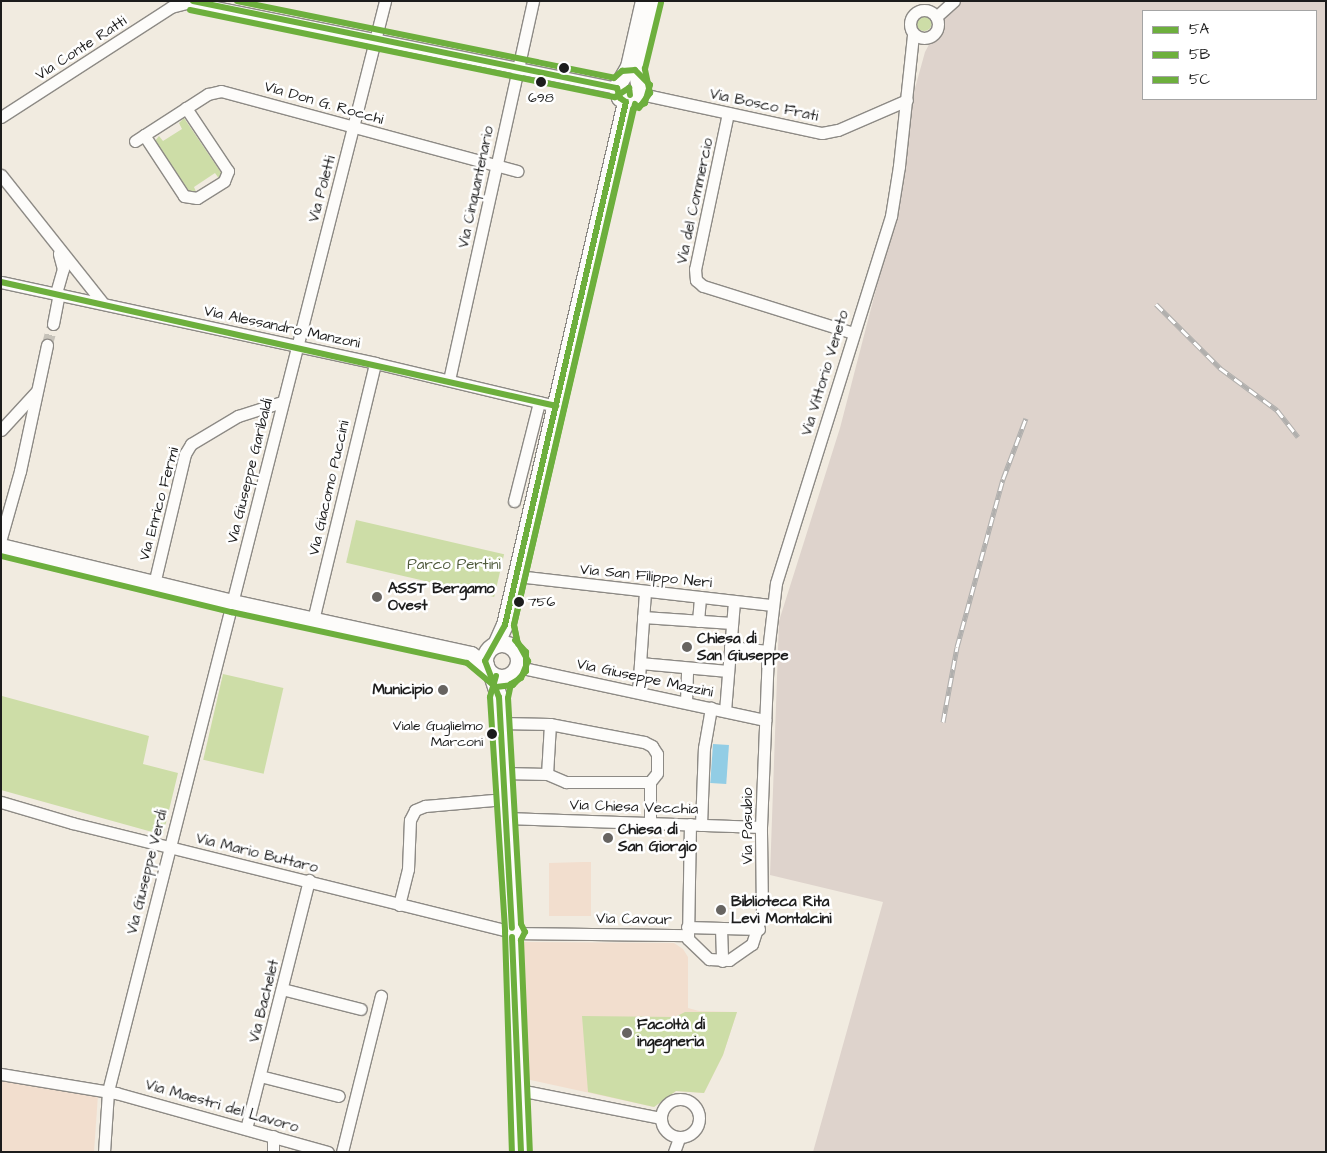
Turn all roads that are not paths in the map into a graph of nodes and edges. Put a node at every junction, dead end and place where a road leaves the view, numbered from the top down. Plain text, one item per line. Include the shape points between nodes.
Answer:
1 (385, 1) edge
2 (533, 1) edge
3 (644, 1) edge
4 (654, 1) edge
5 (910, 1) edge
6 (954, 1) edge
7 (192, 2) edge
8 (912, 16) junction
9 (936, 17) junction
10 (914, 34) junction
11 (374, 39) junction
12 (518, 68) junction
13 (629, 88) junction
14 (907, 100) junction
15 (186, 108) junction
16 (728, 113) junction
17 (1, 117) edge
18 (353, 128) junction
19 (496, 165) junction
20 (517, 171) dead end
21 (1, 175) edge
22 (52, 241) junction
23 (1, 282) edge
24 (58, 293) junction
25 (102, 302) junction
26 (52, 324) tunnel mouth
27 (853, 333) junction
28 (48, 345) tunnel mouth
29 (297, 346) junction
30 (374, 363) junction
31 (449, 380) junction
32 (36, 392) junction
33 (282, 402) junction
34 (539, 402) junction
35 (556, 406) junction
36 (1, 430) edge
37 (514, 501) dead end
38 (1, 538) edge
39 (1, 547) edge
40 (517, 576) junction
41 (154, 584) junction
42 (645, 591) junction
43 (700, 597) junction
44 (734, 601) junction
45 (233, 603) junction
46 (772, 605) junction
47 (643, 617) junction
48 (314, 620) junction
49 (698, 621) junction
50 (732, 623) junction
51 (730, 647) junction
52 (768, 651) junction
53 (496, 660) junction
54 (640, 663) junction
55 (518, 667) junction
56 (688, 668) junction
57 (728, 672) junction
58 (638, 692) junction
59 (686, 702) junction
60 (711, 708) junction
61 (725, 711) junction
62 (765, 720) junction
63 (500, 723) junction
64 (550, 724) junction
65 (503, 774) junction
66 (548, 774) junction
67 (650, 782) junction
68 (504, 799) junction
69 (1, 802) edge
70 (506, 818) junction
71 (650, 822) junction
72 (695, 824) junction
73 (761, 827) junction
74 (169, 846) junction
75 (309, 880) junction
76 (399, 905) junction
77 (721, 928) junction
78 (687, 931) junction
79 (758, 931) junction
80 (512, 932) junction
81 (722, 961) junction
82 (282, 989) junction
83 (381, 996) dead end
84 (361, 1009) dead end
85 (1, 1074) edge
86 (260, 1076) junction
87 (519, 1090) junction
88 (108, 1091) junction
89 (339, 1096) dead end
90 (660, 1118) junction
91 (246, 1129) junction
92 (273, 1136) junction
93 (679, 1138) junction
94 (104, 1152) edge
95 (273, 1152) edge
96 (328, 1152) edge
97 (342, 1152) edge
98 (520, 1152) edge
99 (674, 1152) edge

1 - 11 street, Via Poletti
2 - 12 street, Via Cinquantenario
3 - 13 street
4 - 13 street
5 - 8 street
6 - 9 street
7 - 11 street, Via Conte Ratti
7 - 17 street, Via Conte Ratti via 171,7
8 - 9 street via 924,10
8 - 10 street via 909,26
9 - 10 street via 938,26 934,34 926,38
10 - 14 street, Via Vittorio Veneto
11 - 12 street, Via Conte Ratti
11 - 18 street, Via Poletti
12 - 13 street, Via Conte Ratti
12 - 19 street, Via Cinquantenario
13 - 16 street, Via Bosco Frati
13 - 35 street
14 - 16 street, Via Bosco Frati via 833,131 819,132
14 - 27 street, Via Vittorio Veneto via 895,198
15 - 15 street, Via Don G. Rocchi via 228,171 224,181 197,198 186,198 139,138
15 - 18 street, Via Don G. Rocchi via 210,93 221,91
16 - 27 street, Via del Commercio via 694,272 698,282
18 - 19 street, Via Don G. Rocchi
18 - 29 street, Via Poletti
19 - 20 street, Via Don G. Rocchi
19 - 31 street, Via Cinquantenario
21 - 22 street
22 - 24 street via 63,266
22 - 25 street
23 - 24 street, Via Alessandro Manzoni
24 - 25 street, Via Alessandro Manzoni
24 - 26 street
25 - 29 street, Via Alessandro Manzoni
27 - 46 street, Via Vittorio Veneto via 786,542
28 - 32 street
29 - 30 street, Via Alessandro Manzoni
29 - 33 street, Via Giuseppe Garibaldi
30 - 31 street, Via Alessandro Manzoni
30 - 48 street, Via Giacomo Puccini
31 - 34 street, Via Alessandro Manzoni
32 - 36 street
32 - 38 street
33 - 41 street, Via Enrico Fermi via 243,413 191,444 185,454
33 - 45 street, Via Giuseppe Garibaldi
34 - 35 street, Via Alessandro Manzoni
34 - 37 street
35 - 40 street
39 - 41 street
40 - 42 street, Via San Filippo Neri
40 - 53 street
41 - 45 street
42 - 43 street, Via San Filippo Neri
42 - 47 street
43 - 44 street, Via San Filippo Neri
43 - 49 street
44 - 46 street, Via San Filippo Neri
44 - 50 street
45 - 48 street
45 - 74 street, Via Giuseppe Verdi
46 - 52 street, Via Vittorio Veneto
47 - 49 street
47 - 54 street
48 - 53 street
49 - 50 street
50 - 51 street
51 - 52 street
51 - 57 street
52 - 62 street, Via Vittorio Veneto
53 - 55 street via 512,675
53 - 55 street via 518,655
53 - 63 street
54 - 56 street
54 - 58 street
55 - 58 street, Via Giuseppe Mazzini
56 - 57 street
56 - 59 street
57 - 61 street
58 - 59 street, Via Giuseppe Mazzini
59 - 60 street, Via Giuseppe Mazzini
60 - 61 street, Via Giuseppe Mazzini
60 - 72 street
61 - 62 street, Via Giuseppe Mazzini
62 - 73 street, Via Pasubio
63 - 64 street
63 - 65 street
64 - 66 street
64 - 67 street via 648,744 656,752 657,770
65 - 66 street
65 - 68 street
66 - 67 street via 554,780 566,782
67 - 71 street
68 - 70 street
68 - 76 street via 425,806 415,810 410,820 408,870
69 - 74 street, Via Mario Buttaro
70 - 71 street, Via Chiesa Vecchia
70 - 80 street
71 - 72 street, Via Chiesa Vecchia
72 - 73 street, Via Chiesa Vecchia
72 - 78 street
73 - 79 street, Via Pasubio via 763,897
74 - 75 street, Via Mario Buttaro
74 - 88 street, Via Giuseppe Verdi
75 - 76 street, Via Mario Buttaro
75 - 82 street, Via Bachelet
76 - 80 street, Via Mario Buttaro
77 - 78 street
77 - 79 street
77 - 81 street
78 - 80 street, Via Cavour
78 - 81 street, Via Cavour via 692,945 703,956
79 - 81 street via 743,952
80 - 87 street
82 - 84 street
82 - 86 street, Via Bachelet
83 - 97 street
85 - 88 street, Via Maestri del Lavoro
86 - 89 street
86 - 91 street, Via Bachelet
87 - 90 street
87 - 98 street
88 - 91 street, Via Maestri del Lavoro
88 - 94 street, Via Giuseppe Verdi
90 - 93 street via 668,1134
90 - 93 street via 664,1107 674,1100 686,1100 695,1107 699,1118 696,1129
91 - 92 street, Via Maestri del Lavoro
92 - 95 street
92 - 96 street, Via Maestri del Lavoro
93 - 99 street

